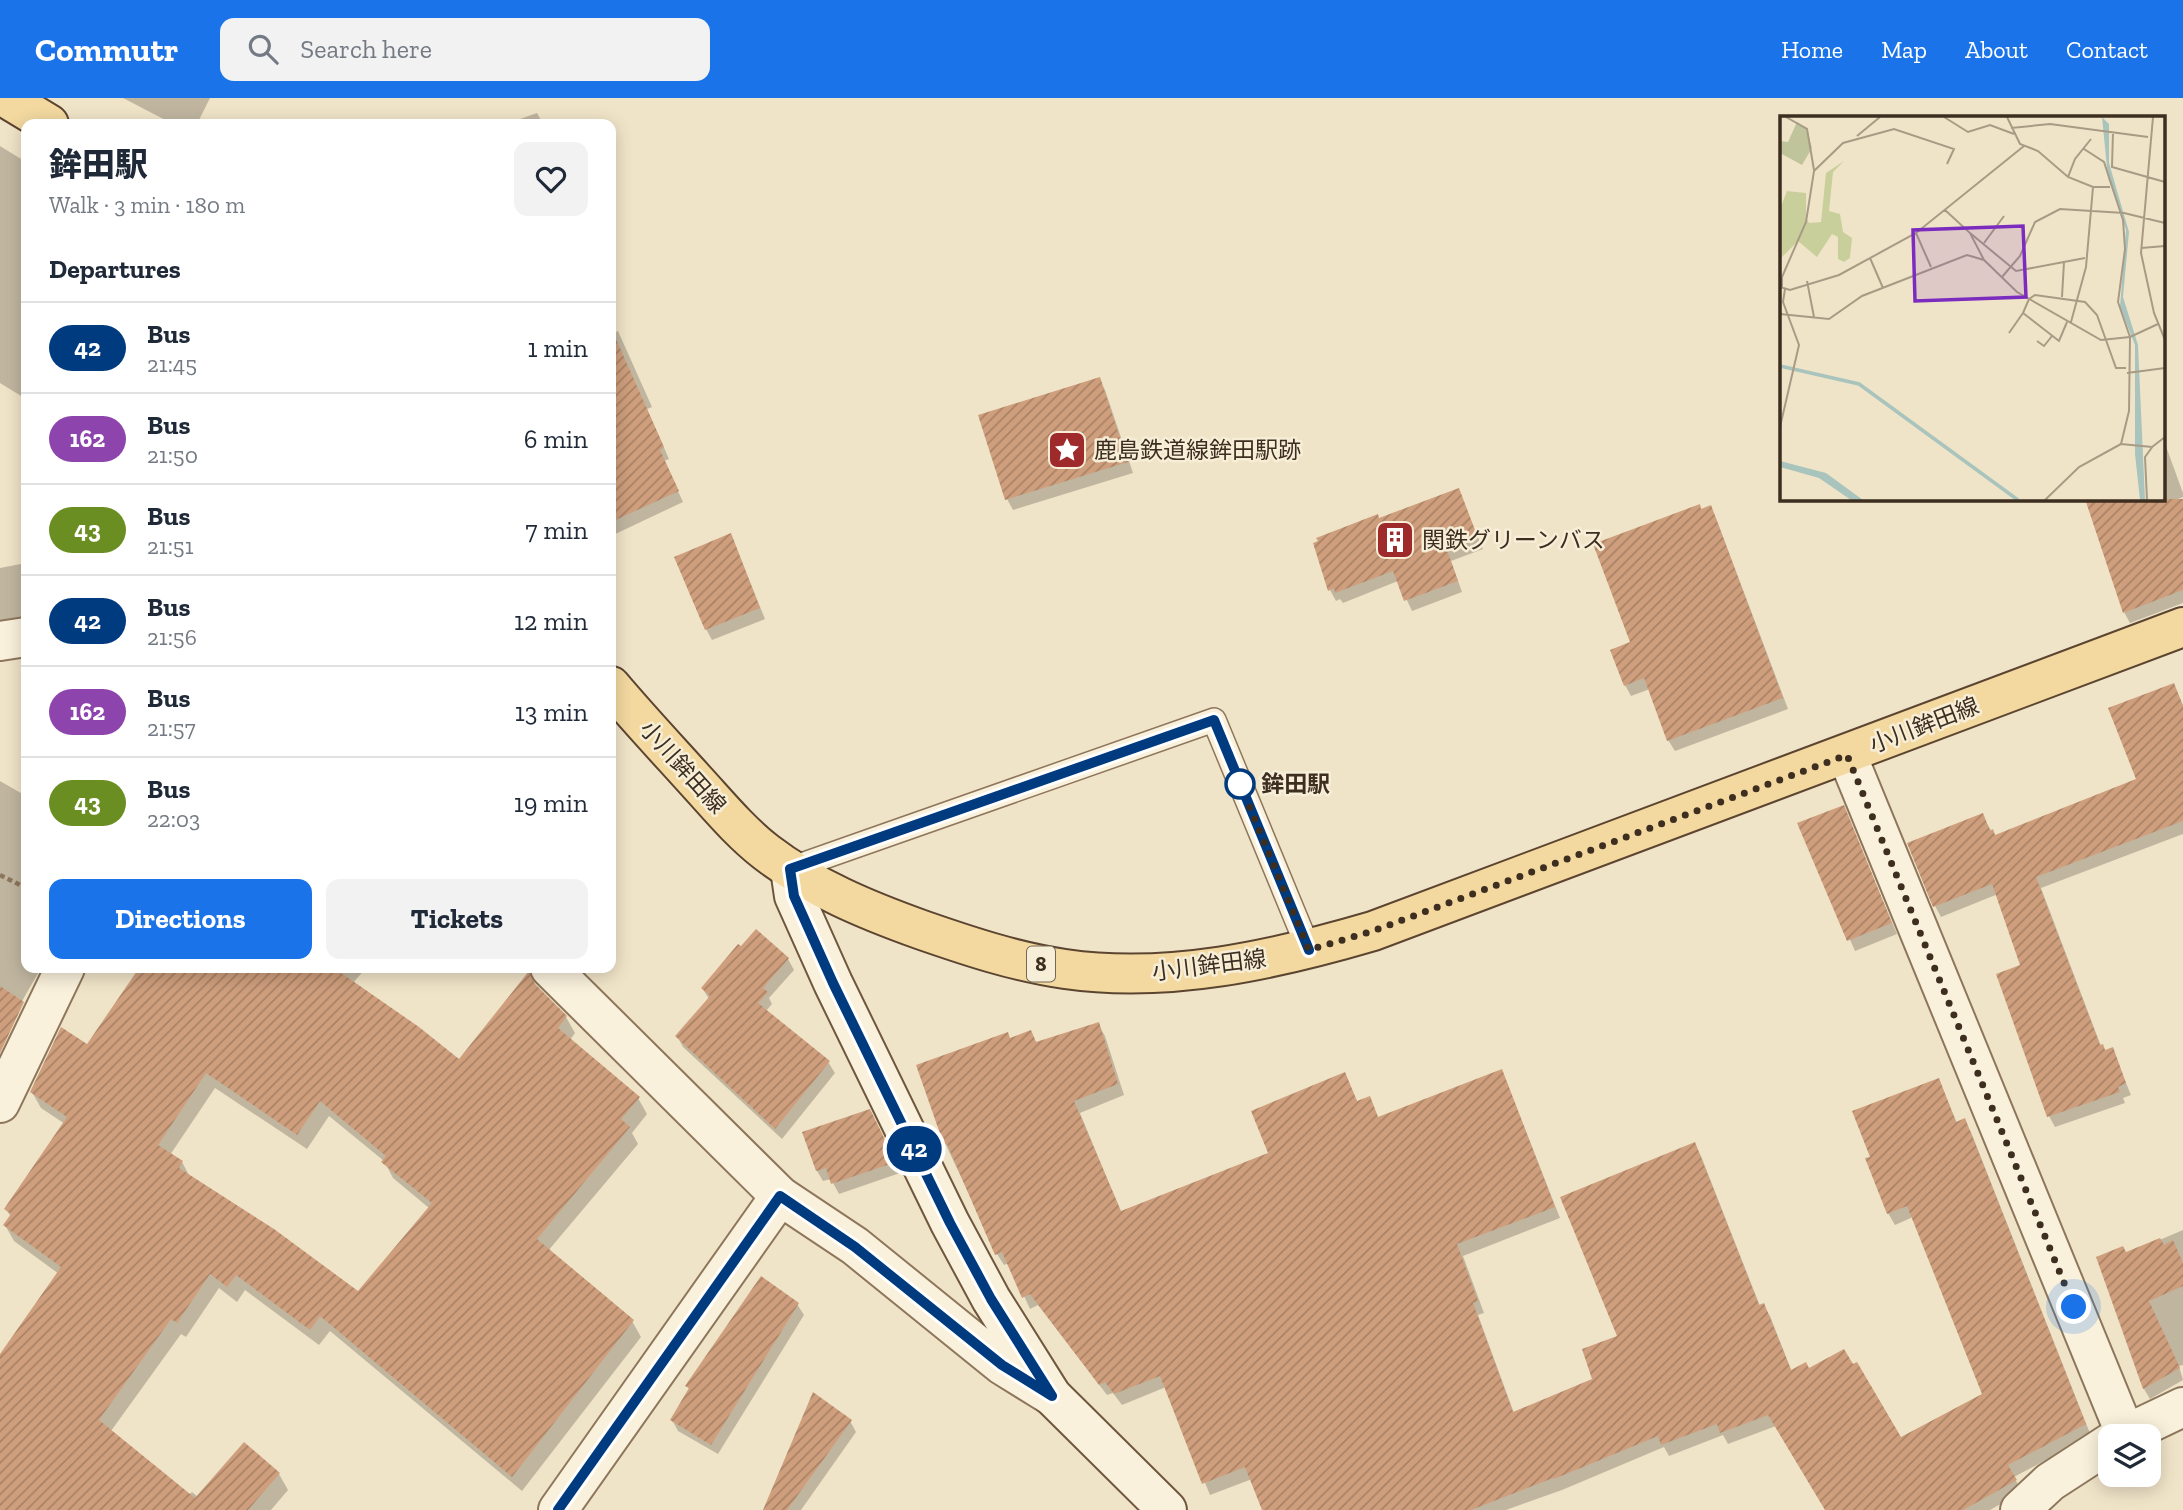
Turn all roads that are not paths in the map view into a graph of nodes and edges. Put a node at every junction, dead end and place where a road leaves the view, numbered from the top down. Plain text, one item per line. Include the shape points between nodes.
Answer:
1 (6, 98) edge
2 (41, 119) edge
3 (2183, 626) edge
4 (21, 638) edge
5 (0, 640) edge
6 (616, 692) edge
7 (1847, 755) junction
8 (790, 869) junction
9 (1309, 950) junction
10 (63, 973) edge
11 (555, 973) edge
12 (0, 1103) edge
13 (780, 1196) junction
14 (1052, 1396) junction
15 (2183, 1407) edge
16 (2113, 1424) edge
17 (2148, 1424) edge
18 (2098, 1451) edge
19 (558, 1510) edge
20 (1167, 1510) edge
21 (2020, 1510) edge

1 - 2 main road
3 - 7 main road, 小川鉾田線 / 8
4 - 5 street
6 - 8 main road, 小川鉾田線 / 8 via 740,829
7 - 9 main road, 小川鉾田線 / 8 via 1373,931
7 - 16 street
8 - 9 main road, 小川鉾田線 / 8 via 838,897 887,917 1003,955 1064,969 1126,974 1189,970
8 - 9 lane via 1214,720
8 - 14 street via 794,896 833,983 950,1223
10 - 12 street
11 - 13 street
13 - 14 street via 855,1247 1002,1365
13 - 19 street
14 - 20 street
15 - 17 street
18 - 21 street via 2050,1482

